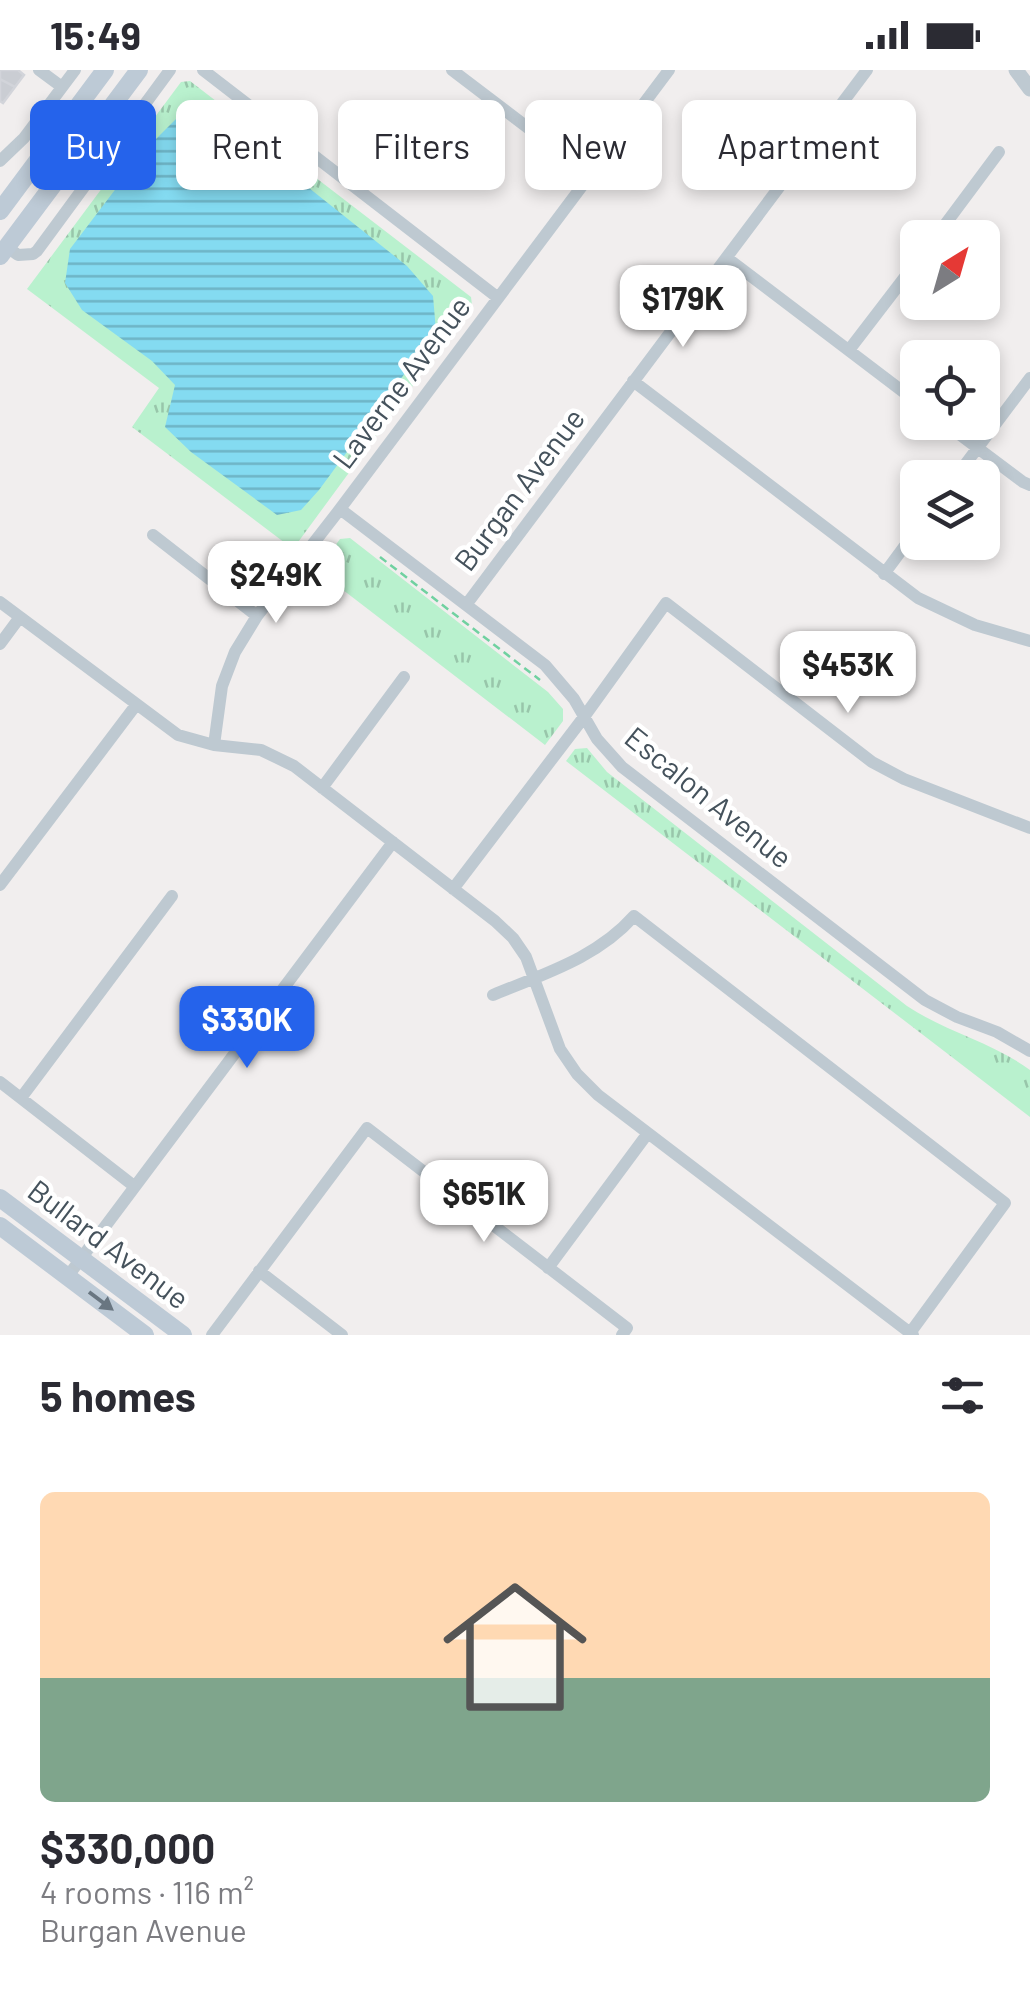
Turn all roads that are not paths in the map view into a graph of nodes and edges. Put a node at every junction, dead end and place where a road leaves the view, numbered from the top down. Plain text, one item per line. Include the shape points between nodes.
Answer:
1 (39, 70) edge
2 (75, 70) edge
3 (105, 70) edge
4 (139, 70) edge
5 (170, 70) edge
6 (203, 70) edge
7 (452, 70) edge
8 (669, 70) edge
9 (867, 70) edge
10 (1016, 70) edge
11 (472, 76) edge
12 (62, 88) junction
13 (1030, 89) edge
14 (646, 100) edge
15 (525, 120) edge
16 (1000, 152) dead end
17 (0, 161) edge
18 (578, 190) edge
19 (0, 211) edge
20 (949, 220) edge
21 (3, 251) edge
22 (728, 258) junction
23 (900, 283) edge
24 (497, 297) junction
25 (849, 350) junction
26 (1030, 378) edge
27 (633, 381) junction
28 (900, 389) edge
29 (966, 440) edge
30 (976, 448) junction
31 (968, 460) edge
32 (1030, 485) edge
33 (340, 509) junction
34 (152, 535) dead end
35 (900, 552) edge
36 (884, 574) junction
37 (0, 602) edge
38 (466, 605) junction
39 (257, 616) junction
40 (20, 618) junction
41 (1030, 641) edge
42 (0, 644) edge
43 (404, 677) dead end
44 (136, 705) junction
45 (584, 717) junction
46 (214, 745) junction
47 (322, 788) junction
48 (1030, 828) edge
49 (393, 842) junction
50 (0, 885) edge
51 (453, 890) junction
52 (172, 896) dead end
53 (535, 978) junction
54 (493, 995) dead end
55 (1030, 1050) edge
56 (0, 1082) edge
57 (21, 1098) junction
58 (648, 1133) junction
59 (134, 1186) junction
60 (0, 1198) edge
61 (0, 1226) edge
62 (82, 1258) junction
63 (548, 1268) junction
64 (260, 1271) junction
65 (68, 1276) junction
66 (624, 1332) edge
67 (911, 1334) edge
68 (145, 1335) edge
69 (183, 1335) edge
70 (212, 1335) edge
71 (342, 1335) edge

1 - 12 street
2 - 12 street
3 - 19 main road
4 - 21 main road
5 - 21 street via 36,251
6 - 24 street
7 - 11 street
8 - 14 street, Laverne Avenue
9 - 22 street, Burgan Avenue
10 - 13 street
11 - 15 street
12 - 17 street
16 - 20 street
18 - 24 street, Laverne Avenue
22 - 25 street
22 - 27 street, Burgan Avenue
23 - 25 street
24 - 33 street, Laverne Avenue
25 - 28 street
26 - 30 street
27 - 36 street
27 - 38 street, Burgan Avenue
29 - 30 street
30 - 31 street
30 - 32 street
33 - 38 street, Escalon Avenue
33 - 39 street, Laverne Avenue
34 - 39 street
35 - 36 street
36 - 41 street via 974,625
37 - 40 street
38 - 45 street, Escalon Avenue via 545,665
39 - 46 street, Laverne Avenue via 222,686
40 - 42 street
40 - 44 street
43 - 47 street
44 - 46 street via 178,735
44 - 50 street
45 - 48 street via 666,603 872,762
45 - 51 street
45 - 55 street, Escalon Avenue via 622,766 924,1000
46 - 47 street via 262,750
47 - 49 street
49 - 51 street
49 - 59 street
51 - 53 street via 513,938
52 - 57 street
53 - 54 street
53 - 58 street via 560,1049 577,1074
53 - 67 street via 604,945 634,916 1004,1203
56 - 57 street
57 - 59 street
58 - 63 street
58 - 67 street
59 - 62 street
60 - 62 main road, Bullard Avenue
61 - 65 main road, Bullard Avenue
62 - 65 street
62 - 69 main road, Bullard Avenue
63 - 64 street via 367,1128
63 - 66 street
64 - 70 street
64 - 71 street
65 -> 68 main road, Bullard Avenue

